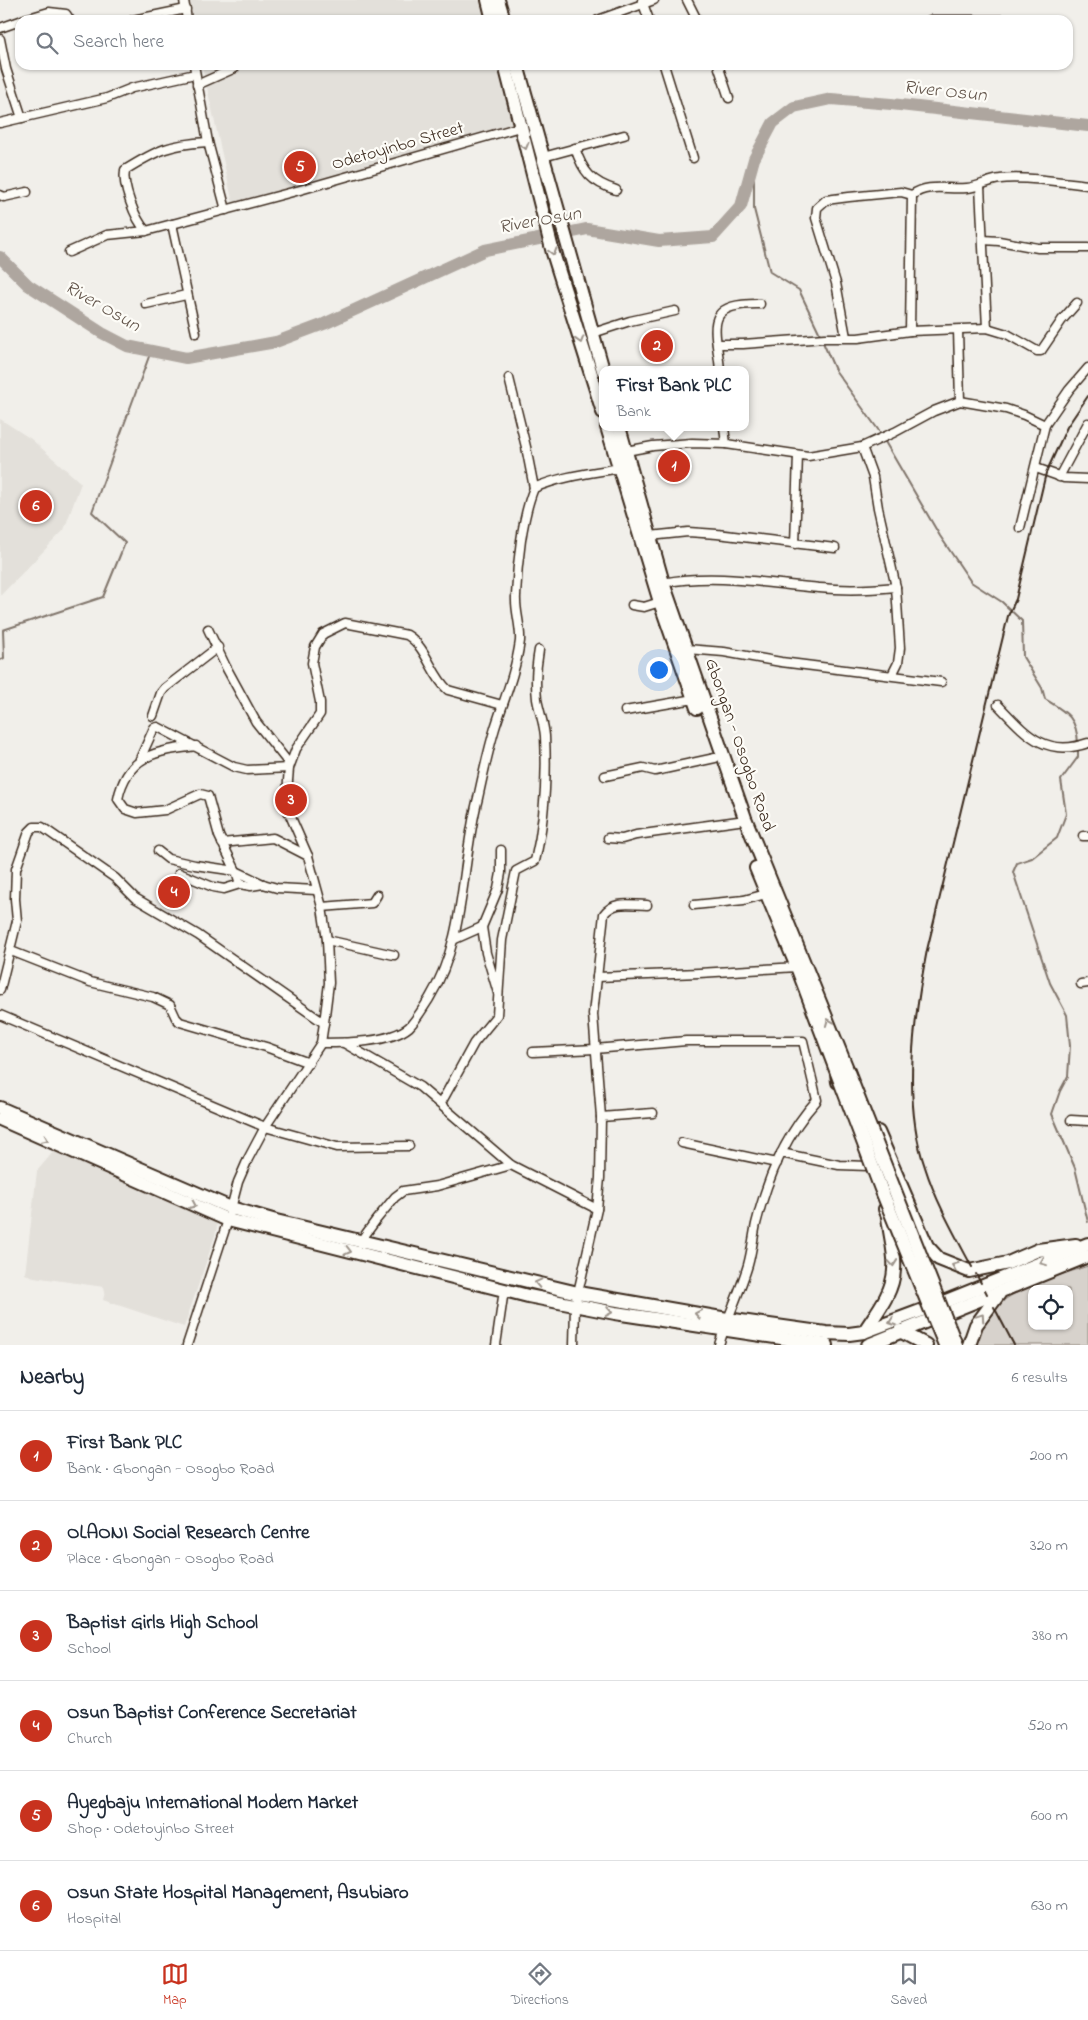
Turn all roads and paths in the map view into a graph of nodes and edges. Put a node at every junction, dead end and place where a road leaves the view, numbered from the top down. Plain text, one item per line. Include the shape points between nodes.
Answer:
1 (184, 0) edge
2 (488, 0) edge
3 (498, 0) edge
4 (654, 0) edge
5 (687, 0) edge
6 (642, 2) edge
7 (186, 9) junction
8 (38, 15) edge
9 (67, 15) edge
10 (157, 15) edge
11 (187, 15) edge
12 (492, 15) edge
13 (502, 15) edge
14 (610, 15) edge
15 (647, 15) edge
16 (694, 15) edge
17 (15, 22) edge
18 (0, 28) edge
19 (0, 39) edge
20 (195, 70) edge
21 (231, 70) edge
22 (505, 70) edge
23 (518, 70) edge
24 (666, 70) edge
25 (720, 70) edge
26 (195, 74) junction
27 (197, 85) junction
28 (729, 98) dead end
29 (22, 118) junction
30 (0, 123) edge
31 (520, 127) junction
32 (624, 135) dead end
33 (208, 142) junction
34 (575, 148) junction
35 (543, 157) junction
36 (693, 158) dead end
37 (1088, 185) edge
38 (980, 186) junction
39 (616, 190) dead end
40 (27, 192) dead end
41 (0, 195) edge
42 (912, 195) junction
43 (226, 210) junction
44 (172, 224) junction
45 (146, 231) junction
46 (984, 240) junction
47 (1088, 248) edge
48 (69, 252) dead end
49 (186, 295) junction
50 (1077, 303) dead end
51 (146, 304) dead end
52 (760, 304) dead end
53 (675, 312) dead end
54 (987, 328) junction
55 (958, 330) junction
56 (910, 331) junction
57 (196, 333) dead end
58 (593, 333) junction
59 (846, 338) junction
60 (717, 344) junction
61 (602, 366) edge
62 (720, 366) edge
63 (1088, 368) edge
64 (509, 378) dead end
65 (599, 399) edge
66 (960, 401) junction
67 (1088, 423) edge
68 (1045, 425) junction
69 (609, 431) edge
70 (620, 431) edge
71 (724, 431) edge
72 (726, 444) junction
73 (862, 447) junction
74 (626, 451) junction
75 (798, 455) junction
76 (620, 468) junction
77 (1036, 468) junction
78 (1059, 476) junction
79 (1088, 479) edge
80 (534, 488) junction
81 (1020, 528) dead end
82 (650, 536) junction
83 (795, 544) junction
84 (835, 548) dead end
85 (653, 563) junction
86 (663, 583) junction
87 (896, 587) junction
88 (660, 602) junction
89 (632, 605) dead end
90 (208, 629) dead end
91 (218, 648) junction
92 (687, 649) junction
93 (539, 650) dead end
94 (892, 675) junction
95 (941, 682) dead end
96 (694, 699) junction
97 (502, 705) junction
98 (998, 705) dead end
99 (625, 711) dead end
100 (153, 716) dead end
101 (1088, 742) edge
102 (196, 746) junction
103 (715, 758) junction
104 (140, 759) junction
105 (289, 768) junction
106 (606, 776) dead end
107 (738, 822) junction
108 (608, 838) dead end
109 (222, 842) junction
110 (501, 850) dead end
111 (158, 851) dead end
112 (308, 856) junction
113 (236, 871) junction
114 (179, 873) dead end
115 (240, 884) junction
116 (263, 884) junction
117 (316, 890) junction
118 (766, 894) junction
119 (377, 896) dead end
120 (647, 905) dead end
121 (694, 906) dead end
122 (322, 907) junction
123 (482, 927) junction
124 (455, 939) junction
125 (327, 940) junction
126 (11, 951) junction
127 (394, 955) dead end
128 (797, 967) junction
129 (597, 976) junction
130 (0, 990) edge
131 (498, 995) junction
132 (0, 1015) edge
133 (324, 1023) junction
134 (321, 1043) junction
135 (344, 1043) junction
136 (595, 1049) junction
137 (533, 1052) dead end
138 (309, 1062) junction
139 (841, 1070) junction
140 (440, 1103) junction
141 (0, 1108) edge
142 (652, 1113) dead end
143 (601, 1117) junction
144 (0, 1119) edge
145 (1071, 1120) dead end
146 (1088, 1121) edge
147 (265, 1127) junction
148 (682, 1143) dead end
149 (409, 1146) dead end
150 (781, 1152) junction
151 (777, 1163) junction
152 (511, 1166) junction
153 (868, 1166) junction
154 (597, 1210) junction
155 (230, 1214) junction
156 (360, 1242) junction
157 (1087, 1248) edge
158 (504, 1290) junction
159 (578, 1293) junction
160 (1000, 1293) junction
161 (575, 1306) junction
162 (725, 1324) junction
163 (900, 1331) junction
164 (864, 1332) junction
165 (187, 1345) edge
166 (496, 1345) edge
167 (574, 1345) edge
168 (719, 1345) edge
169 (827, 1345) edge
170 (868, 1345) edge
171 (926, 1345) edge
172 (945, 1345) edge
173 (956, 1345) edge
174 (969, 1345) edge

1 - 7 street
2 - 12 main road
3 - 13 main road
4 - 6 street
5 - 16 street
6 - 14 street
6 - 15 street
7 - 10 street
7 - 11 street
8 - 9 street via 49,12
17 - 18 street
19 - 29 street
20 - 26 street
21 - 27 street
22 - 31 main road
23 - 35 main road
24 - 36 street
25 - 28 street
26 - 27 street
26 - 29 street
27 - 33 street
29 - 30 street
31 - 43 street, Odetoyinbo Street
31 -> 65 main road
32 - 34 street
33 - 43 street
33 - 45 street via 168,147 125,170 123,180
34 - 35 street
34 - 39 street via 588,175
35 - 58 main road
37 - 38 street via 1056,180 1001,179
38 - 42 street via 920,189
38 - 46 street
40 - 41 street
42 - 56 street
42 - 59 street via 902,192 826,200 817,208 816,218 836,283
43 - 44 street, Odetoyinbo Street
44 - 45 street, Odetoyinbo Street
44 - 49 street
45 - 48 street, Odetoyinbo Street via 108,235
46 - 47 street via 1038,248
46 - 54 street
49 - 51 street
49 - 57 street
50 - 54 street via 1041,351
52 - 60 street via 737,305 721,312 714,328
53 - 58 street
54 - 55 street
55 - 56 street
55 - 66 street
56 - 59 street
58 - 61 main road
59 - 60 street
60 - 62 street
63 - 68 street
64 - 80 street
66 - 68 street via 1006,409
66 - 73 street
67 - 78 street
68 - 77 street
69 - 76 main road, Gbongan - Osogbo Road
70 - 74 main road, Gbongan - Osogbo Road
71 - 72 street
72 - 74 street via 692,443
72 - 75 street
73 - 75 street
73 - 87 street via 874,477
74 - 82 main road, Gbongan - Osogbo Road
75 - 83 street
76 - 80 street
76 - 85 main road, Gbongan - Osogbo Road
77 - 78 street
77 - 81 street
78 - 79 street
80 - 97 street via 525,517 516,596 519,647
82 - 83 street via 688,532
82 - 85 main road, Gbongan - Osogbo Road
83 - 84 street
85 - 86 main road, Gbongan - Osogbo Road
85 - 88 main road, Gbongan - Osogbo Road
86 - 87 street via 684,579 769,582 834,589
86 - 92 main road, Gbongan - Osogbo Road
87 - 94 street via 900,648
88 - 89 street via 644,607
88 - 96 main road, Gbongan - Osogbo Road
90 - 91 street
91 - 100 street via 162,691
91 - 105 street via 256,722 282,752
92 - 94 street
139 -> 92 main road, Gbongan - Osogbo Road via 804,961 744,818
93 - 131 street via 535,675 545,734 542,831 535,861 516,871 502,940
94 - 95 street
96 - 99 street
96 - 103 main road, Gbongan - Osogbo Road
97 - 105 street via 448,690 419,646 407,635 345,624 334,627 323,634 315,647 312,663 320,714 296,749
97 - 124 street via 476,802
98 - 101 street via 1038,742 1067,747
102 - 104 street via 165,750
102 - 104 street via 156,727
102 - 105 street via 247,770
103 - 106 street via 655,771 643,768
103 - 107 main road, Gbongan - Osogbo Road
104 - 109 street via 132,766 120,789 118,799 125,809 137,813 165,810 200,794 208,796
105 - 112 street via 286,806
107 - 108 street
107 - 118 main road, Gbongan - Osogbo Road
109 - 112 street via 273,838
109 - 113 street
110 - 123 street via 498,889
111 - 113 street via 168,859
112 - 117 street
113 - 115 street
113 - 116 street
114 - 115 street via 224,889
115 - 116 street
116 - 117 street
117 - 122 street
118 - 121 street
118 - 128 main road, Gbongan - Osogbo Road
119 - 122 street via 372,903
120 - 129 street via 621,904 604,914
122 - 125 street
123 - 124 street
123 - 131 street
124 - 135 street via 440,981 408,1028 386,1037
125 - 127 street
125 - 133 street via 329,983
126 - 130 street
126 - 133 street via 18,921 16,869 29,832 34,827 42,827 115,878 135,898 198,935
126 - 138 street via 90,982 160,1000 170,1006 180,1022
128 - 129 street
128 - 139 main road, Gbongan - Osogbo Road
129 - 136 street
131 - 140 street via 499,1010 494,1021 474,1043
132 - 147 street
133 - 134 street
134 - 135 street
134 - 138 street
135 - 140 street via 420,1087
136 - 137 street
136 - 143 street
136 - 150 street via 686,1041 803,1041 816,1100
138 - 147 street
139 - 153 main road via 840,1095
157 -> 139 main road via 1060,1246 1038,1250 1008,1263 969,1271 939,1259 927,1246 867,1108
139 - 172 main road, bridge via 881,1189
139 - 173 main road, bridge
140 - 152 street
141 - 155 main road
142 - 143 street
143 - 154 street
144 -> 155 main road
145 - 146 street
147 - 149 street via 337,1147
147 - 155 street via 241,1174
148 - 151 street
150 - 151 street
150 - 153 street via 839,1164
151 - 162 street via 756,1225 742,1283
152 - 154 street
152 - 156 street via 437,1186 403,1191
153 -> 164 main road via 888,1216 895,1268 892,1285
154 - 159 street
155 - 156 main road
155 -> 158 main road
155 - 165 street
159 -> 156 main road
157 - 160 main road
157 -> 164 main road
158 - 161 main road
158 - 166 street
159 - 161 street
162 -> 159 main road
160 - 163 main road
174 -> 160 main road via 976,1325
161 -> 162 main road
161 - 167 street
162 - 164 main road via 826,1333
162 - 168 street
162 - 169 main road
163 - 170 main road
163 - 171 main road

